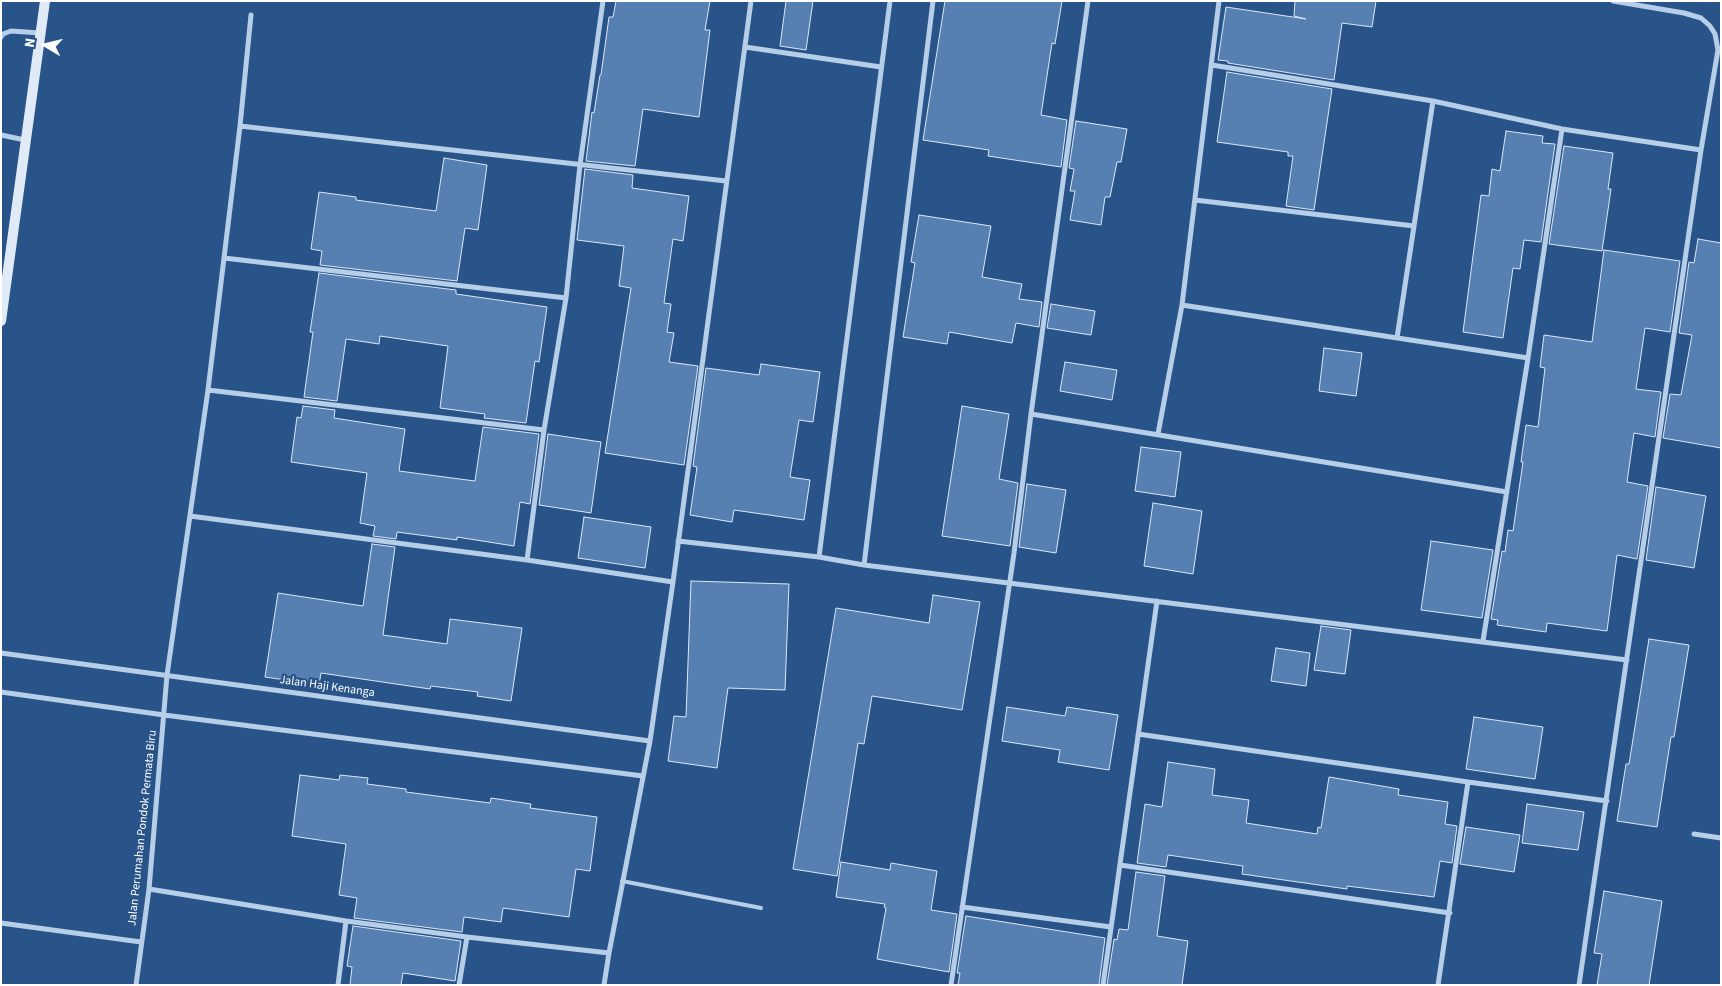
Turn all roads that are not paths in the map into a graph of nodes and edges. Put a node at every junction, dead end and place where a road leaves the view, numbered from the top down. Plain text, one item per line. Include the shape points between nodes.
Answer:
1 (45, 1) edge
2 (603, 1) edge
3 (751, 1) edge
4 (890, 1) edge
5 (933, 1) edge
6 (1088, 1) edge
7 (1219, 1) edge
8 (1613, 1) edge
9 (251, 15) dead end
10 (40, 33) junction
11 (1, 37) edge
12 (745, 47) junction
13 (1212, 65) junction
14 (881, 67) junction
15 (1434, 101) junction
16 (240, 126) junction
17 (1562, 129) junction
18 (1, 135) edge
19 (26, 140) junction
20 (1701, 150) junction
21 (580, 165) junction
22 (726, 181) junction
23 (1195, 200) junction
24 (1414, 226) junction
25 (224, 258) junction
26 (5, 263) edge
27 (566, 298) junction
28 (1182, 305) junction
29 (1, 321) edge
30 (1398, 338) junction
31 (1528, 358) junction
32 (208, 390) junction
33 (1031, 414) junction
34 (544, 430) junction
35 (1158, 434) junction
36 (1507, 492) junction
37 (190, 516) junction
38 (678, 541) junction
39 (819, 557) junction
40 (527, 560) junction
41 (864, 564) junction
42 (673, 582) junction
43 (1009, 582) junction
44 (1157, 601) junction
45 (1483, 641) junction
46 (1, 653) edge
47 (1627, 660) junction
48 (167, 675) junction
49 (1, 692) edge
50 (164, 715) junction
51 (1138, 734) junction
52 (650, 741) junction
53 (643, 776) junction
54 (1468, 782) junction
55 (1607, 801) junction
56 (1694, 834) dead end
57 (1721, 838) edge
58 (1120, 865) junction
59 (622, 881) junction
60 (149, 889) junction
61 (962, 907) junction
62 (760, 908) dead end
63 (1450, 913) junction
64 (346, 921) junction
65 (1, 923) edge
66 (1111, 927) junction
67 (467, 937) junction
68 (141, 942) junction
69 (609, 953) junction
70 (136, 984) edge
71 (142, 985) edge
72 (338, 985) edge
73 (459, 985) edge
74 (604, 985) edge
75 (950, 985) edge
76 (1103, 985) edge
77 (1438, 985) edge
78 (1579, 985) edge

1 - 10 street
2 - 21 street
3 - 12 street
4 - 14 street
5 - 41 street
6 - 33 street
7 - 13 street
8 - 20 street via 1701,18 1715,34 1718,50
9 - 16 street, Jalan Perumahan Pondok Permata Biru
10 - 11 street via 11,32
10 - 19 street
12 - 14 street
12 - 22 street
13 - 15 street
13 - 23 street
14 - 39 street
15 - 17 street
15 - 24 street
16 - 21 street
16 - 25 street, Jalan Perumahan Pondok Permata Biru
17 - 20 street
17 - 31 street
18 - 19 street
19 - 26 street
20 - 47 street
21 - 22 street
21 - 27 street
22 - 38 street
23 - 24 street
23 - 28 street
24 - 30 street
25 - 27 street
25 - 32 street, Jalan Perumahan Pondok Permata Biru
26 - 29 street
27 - 34 street
28 - 30 street
28 - 35 street
30 - 31 street
31 - 36 street
32 - 34 street
32 - 37 street, Jalan Perumahan Pondok Permata Biru
33 - 35 street
33 - 43 street
34 - 40 street
35 - 36 street
36 - 45 street
37 - 40 street
37 - 48 street, Jalan Perumahan Pondok Permata Biru
38 - 39 street
38 - 42 street
39 - 41 street
40 - 42 street
41 - 43 street
42 - 52 street
43 - 44 street
43 - 61 street
44 - 45 street
44 - 51 street
45 - 47 street
46 - 48 street, Jalan Haji Kenanga
47 - 55 street
48 - 50 street, Jalan Perumahan Pondok Permata Biru
48 - 52 street, Jalan Haji Kenanga
49 - 50 street
50 - 53 street
50 - 60 street, Jalan Perumahan Pondok Permata Biru
51 - 54 street
51 - 58 street
52 - 53 street
53 - 59 street
54 - 55 street
54 - 63 street
55 - 78 street
56 - 57 street
58 - 63 street
58 - 66 street
59 - 62 lane
59 - 69 street
60 - 64 street
60 - 68 street, Jalan Perumahan Pondok Permata Biru
61 - 66 street
61 - 75 street
63 - 77 street
64 - 67 street
64 - 72 street
65 - 68 street, Jalan Perumahan Pondok Permata Biru
66 - 76 street
67 - 69 street
67 - 73 street
68 - 70 street, Jalan Perumahan Pondok Permata Biru
69 - 74 street
70 - 71 street, Jalan Perumahan Pondok Permata Biru

